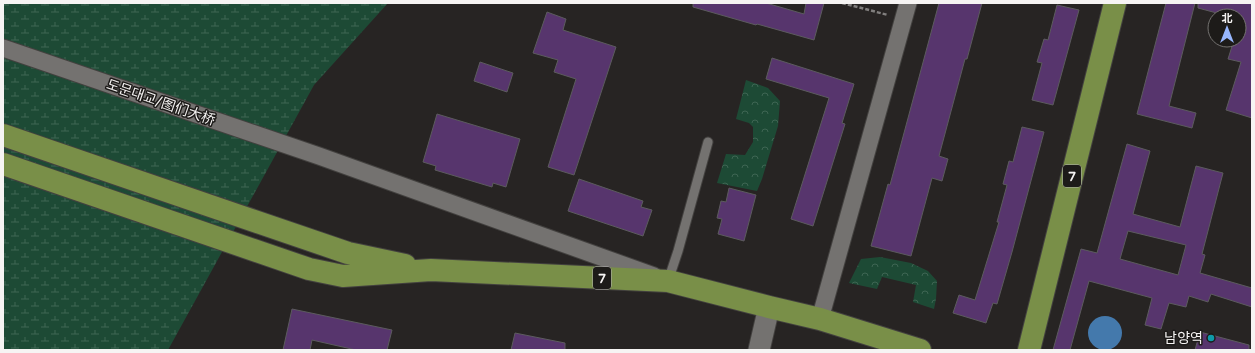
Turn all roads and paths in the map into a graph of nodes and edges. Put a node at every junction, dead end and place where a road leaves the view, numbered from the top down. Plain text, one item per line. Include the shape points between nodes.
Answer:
1 (842, 3) edge
2 (908, 3) edge
3 (1115, 3) edge
4 (904, 20) junction
5 (3, 48) edge
6 (3, 136) edge
7 (708, 142) dead end
8 (3, 164) edge
9 (431, 270) junction
10 (668, 281) junction
11 (769, 307) junction
12 (820, 319) junction
13 (760, 350) edge
14 (920, 350) edge
15 (1029, 350) edge

1 - 4 path
2 - 4 street
3 - 15 main road, 7
4 - 12 street
5 - 10 street, 도문대교/图们大桥 via 319,156
6 - 9 main road, 7 via 348,253
7 - 10 lane
8 - 9 main road, 7 via 309,269 343,276
9 - 10 main road, 7
10 - 11 main road, 7
11 - 12 main road, 7
11 - 13 street
12 - 14 main road, 7

